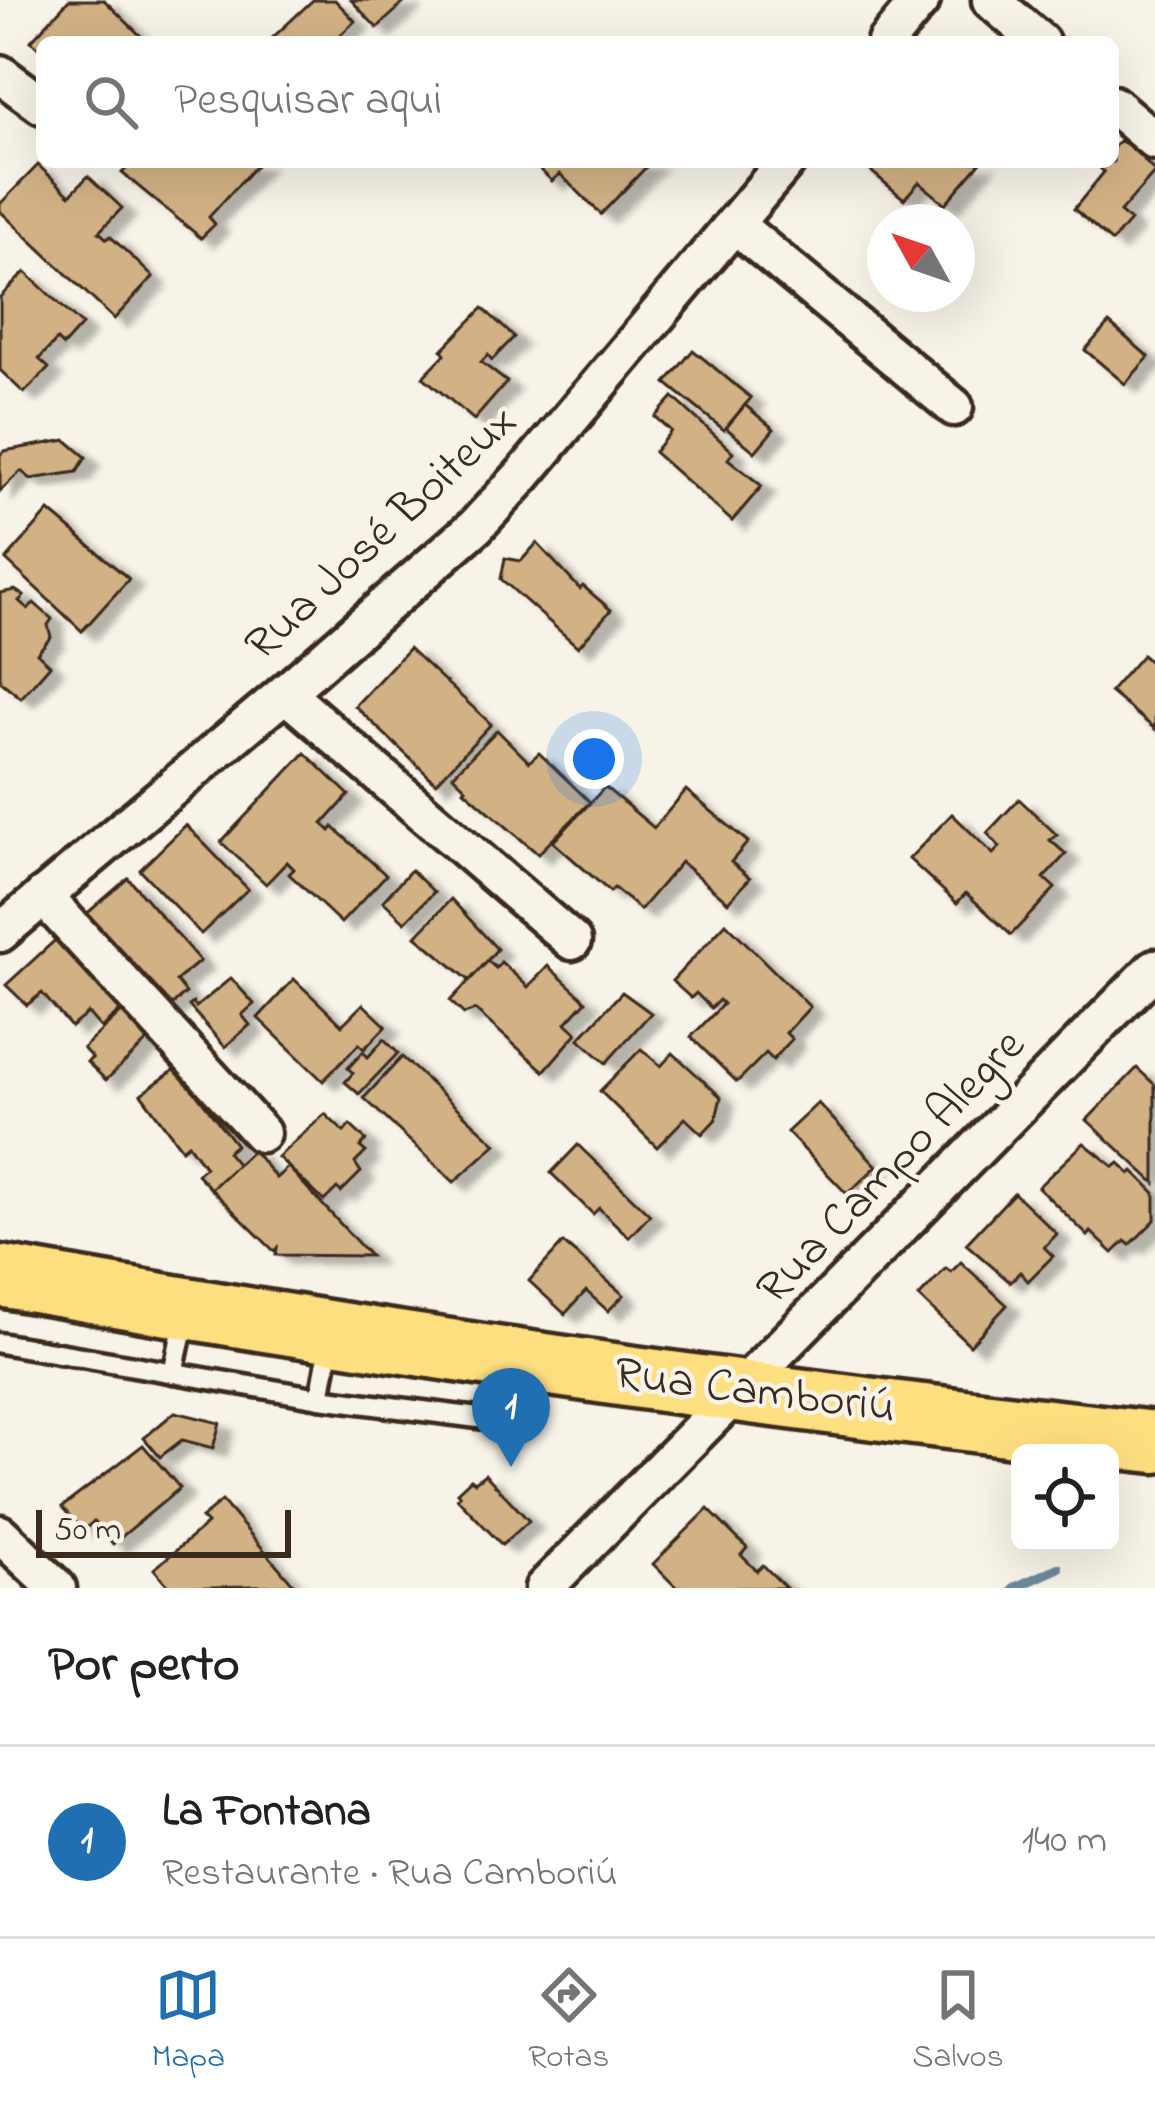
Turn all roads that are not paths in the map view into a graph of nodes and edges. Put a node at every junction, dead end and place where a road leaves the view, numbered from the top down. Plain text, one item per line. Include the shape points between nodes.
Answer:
1 (921, 0) edge
2 (991, 0) edge
3 (891, 36) edge
4 (1033, 36) edge
5 (0, 74) edge
6 (36, 101) edge
7 (1119, 110) edge
8 (1155, 141) edge
9 (781, 168) edge
10 (734, 224) junction
11 (954, 407) dead end
12 (285, 693) junction
13 (44, 896) junction
14 (0, 933) edge
15 (572, 940) dead end
16 (1155, 968) edge
17 (261, 1132) dead end
18 (0, 1276) edge
19 (187, 1309) junction
20 (332, 1332) junction
21 (0, 1343) edge
22 (509, 1359) junction
23 (173, 1373) junction
24 (740, 1392) junction
25 (320, 1398) junction
26 (1155, 1442) edge
27 (0, 1534) edge
28 (57, 1588) edge
29 (544, 1588) edge

1 - 3 street
2 - 4 street
5 - 6 street
7 - 8 street
9 - 10 street, Rua José Boiteux
10 - 11 street
10 - 12 street, Rua José Boiteux via 476,526
12 - 13 street, Rua José Boiteux
12 - 15 street
13 - 14 street, Rua José Boiteux
13 - 17 street
16 - 24 street, Rua Campo Alegre
18 - 19 main road, Rua Camboriú
19 - 20 main road, Rua Camboriú
19 - 23 lane
20 - 22 main road, Rua Camboriú
20 - 25 lane
21 - 23 lane
22 - 24 main road, Rua Camboriú
22 - 25 lane via 504,1412 494,1420
23 - 25 lane
24 - 26 main road, Rua Camboriú
24 - 29 street, Rua Campo Alegre
27 - 28 street

